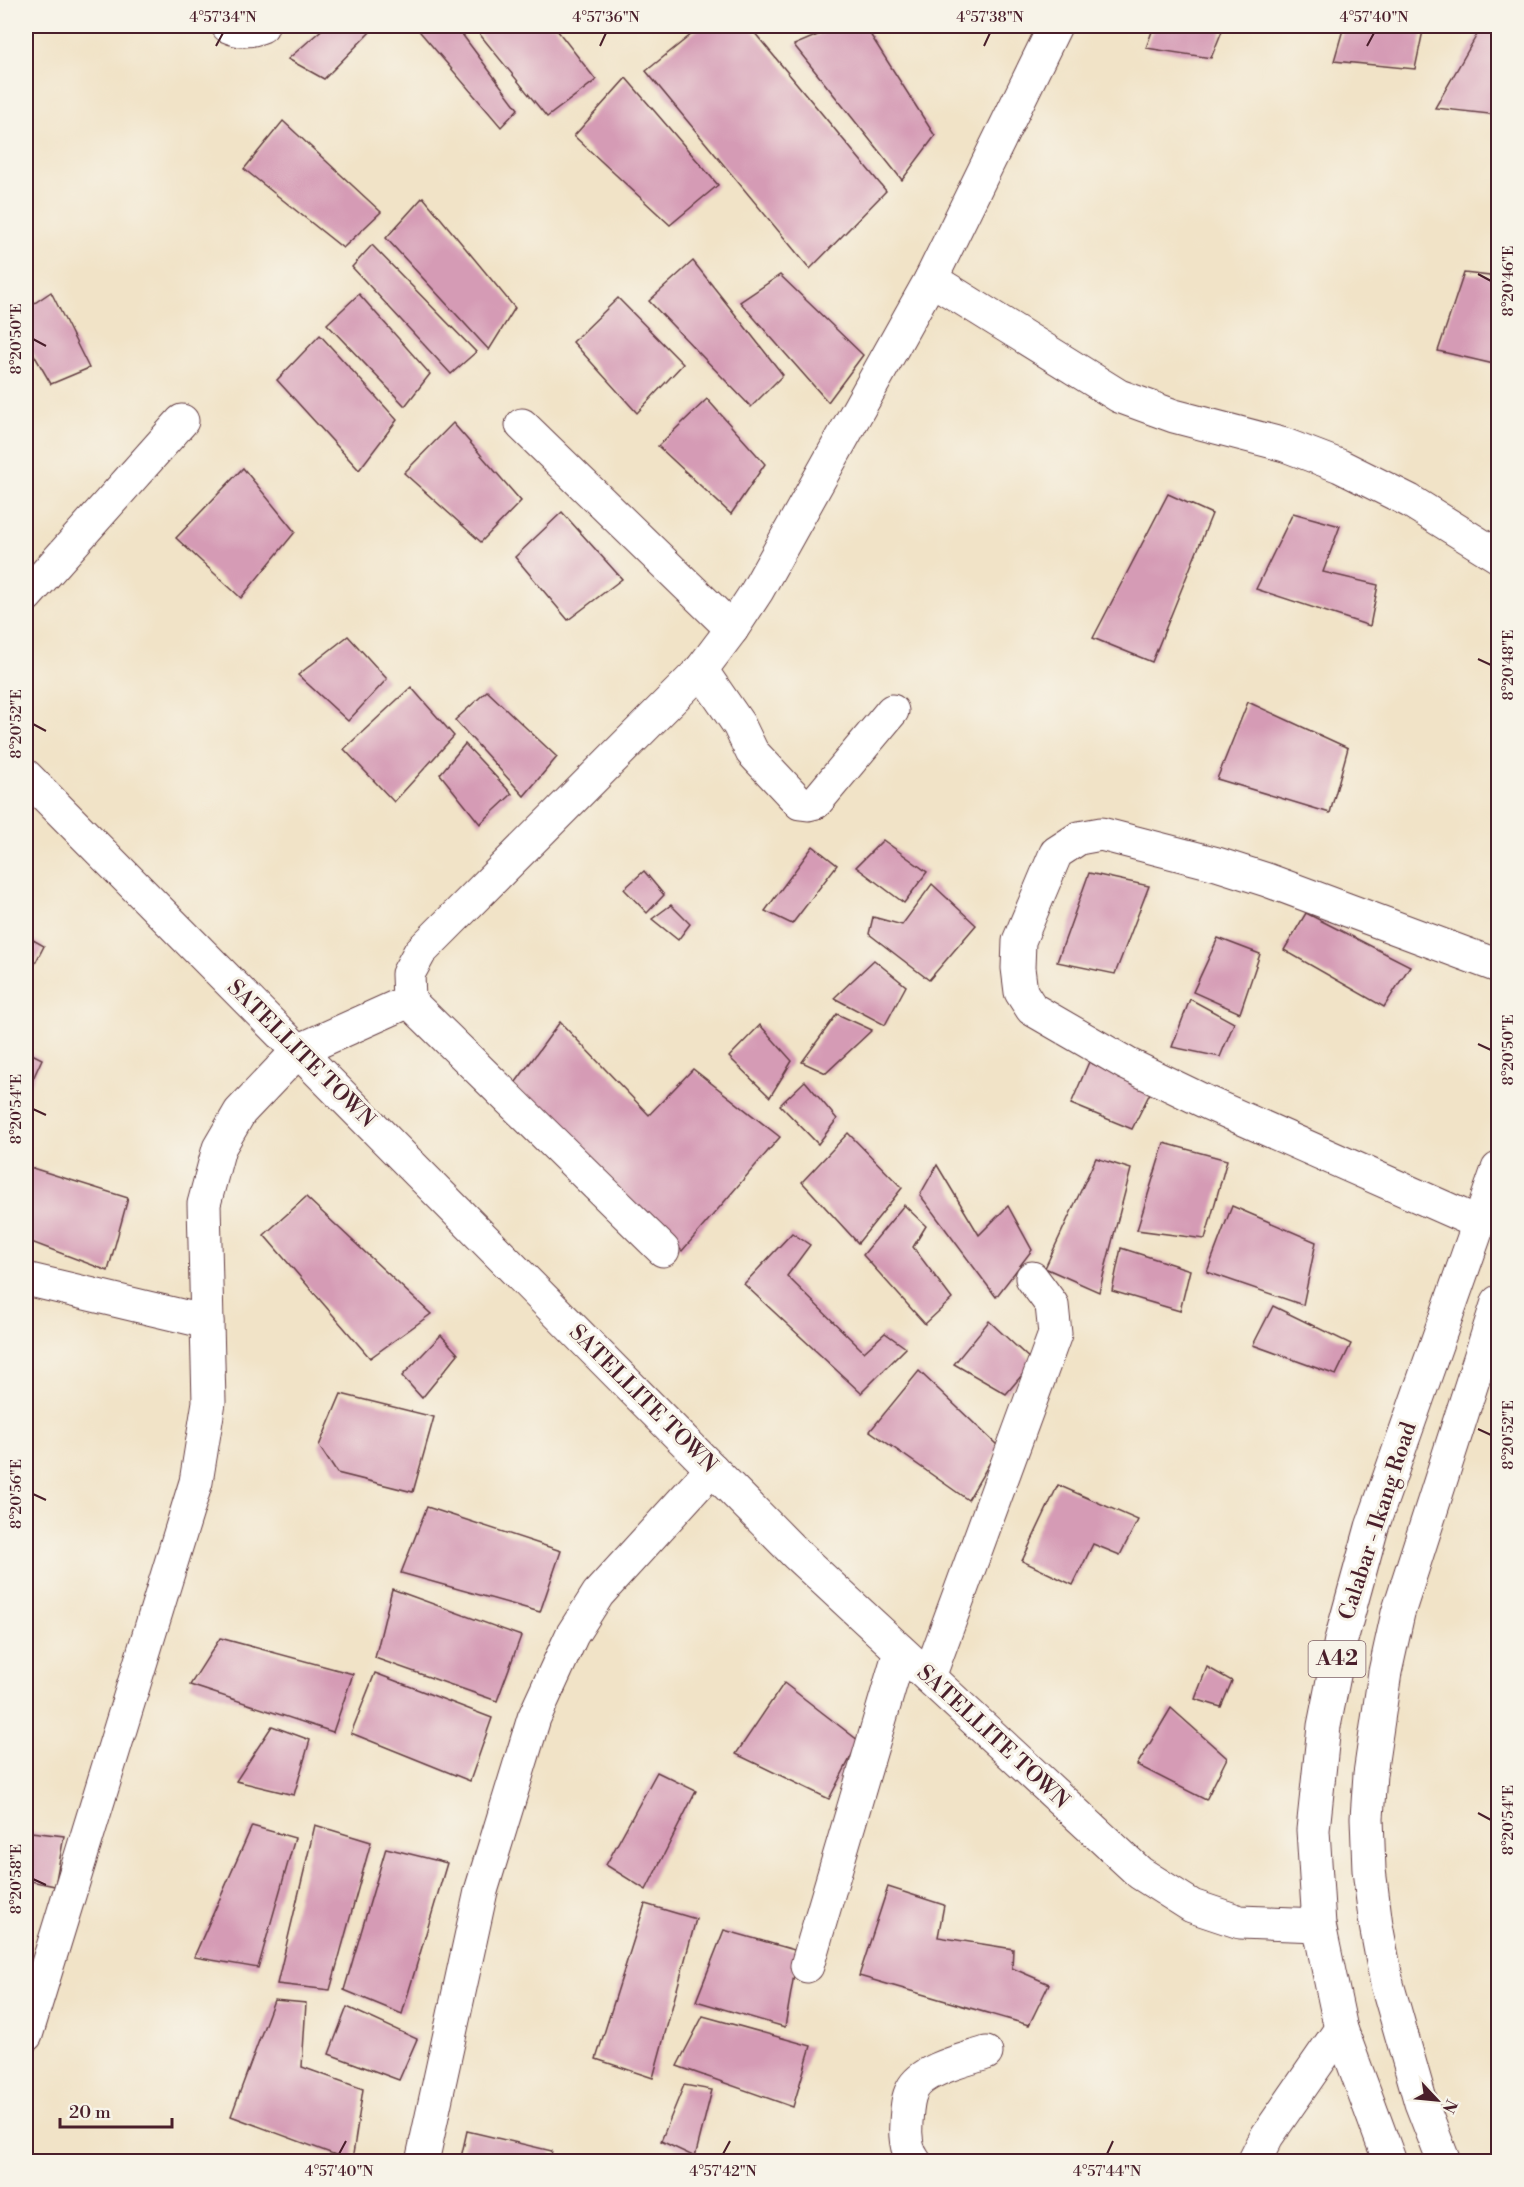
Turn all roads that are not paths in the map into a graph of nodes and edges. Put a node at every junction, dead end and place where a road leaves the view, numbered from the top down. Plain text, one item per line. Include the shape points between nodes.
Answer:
1 (228, 26) edge
2 (262, 26) edge
3 (1055, 26) edge
4 (931, 279) junction
5 (182, 422) dead end
6 (522, 425) dead end
7 (1498, 556) edge
8 (26, 596) edge
9 (732, 629) junction
10 (701, 670) junction
11 (892, 711) dead end
12 (26, 776) edge
13 (1498, 966) edge
14 (409, 1001) junction
15 (298, 1051) junction
16 (1498, 1169) edge
17 (1479, 1223) junction
18 (663, 1250) dead end
19 (1032, 1278) dead end
20 (26, 1279) edge
21 (1498, 1302) edge
22 (207, 1322) junction
23 (712, 1469) junction
24 (900, 1651) junction
25 (929, 1677) junction
26 (1319, 1925) junction
27 (807, 1966) dead end
28 (1341, 2029) junction
29 (26, 2034) edge
30 (986, 2053) dead end
31 (422, 2162) edge
32 (915, 2162) edge
33 (1254, 2162) edge
34 (1390, 2162) edge
35 (1444, 2162) edge

1 - 2 street via 250,31
3 - 4 street
4 - 7 street via 1119,396 1174,416 1285,445 1340,466 1410,501
4 - 9 street
5 - 8 street
6 - 9 street
9 - 10 street
10 - 11 street via 739,725 752,752 800,803 816,802
10 - 14 street via 420,952 408,974
12 - 15 street, SATELLITE TOWN
13 - 17 street via 1267,880 1101,834 1079,838 1056,853 1019,941 1021,992 1032,1009 1127,1064 1210,1104
14 - 15 street
14 - 18 street
15 - 22 street via 240,1112 219,1148 204,1204
15 - 23 street, SATELLITE TOWN
16 - 17 street, Calabar - Ikang Road / A42
17 - 26 street, Calabar - Ikang Road / A42 via 1372,1527 1341,1640 1324,1726 1313,1830
19 - 25 street via 1052,1305 1055,1334
20 - 22 street
21 - 35 street, Calabar - Ikang Road / A42 via 1398,1613 1370,1774 1367,1818 1371,1881 1387,1984 1421,2103
22 - 29 street via 209,1402 196,1482
23 - 24 street, SATELLITE TOWN
23 - 31 street via 598,1594 572,1635 534,1718 481,1891
24 - 25 street, SATELLITE TOWN
24 - 27 street
25 - 26 street, SATELLITE TOWN via 1140,1873 1192,1906 1240,1922
26 - 28 street, Calabar - Ikang Road / A42
28 - 33 street via 1267,2136
28 - 34 street, Calabar - Ikang Road / A42
30 - 32 street via 924,2075 912,2088 906,2127 909,2154

